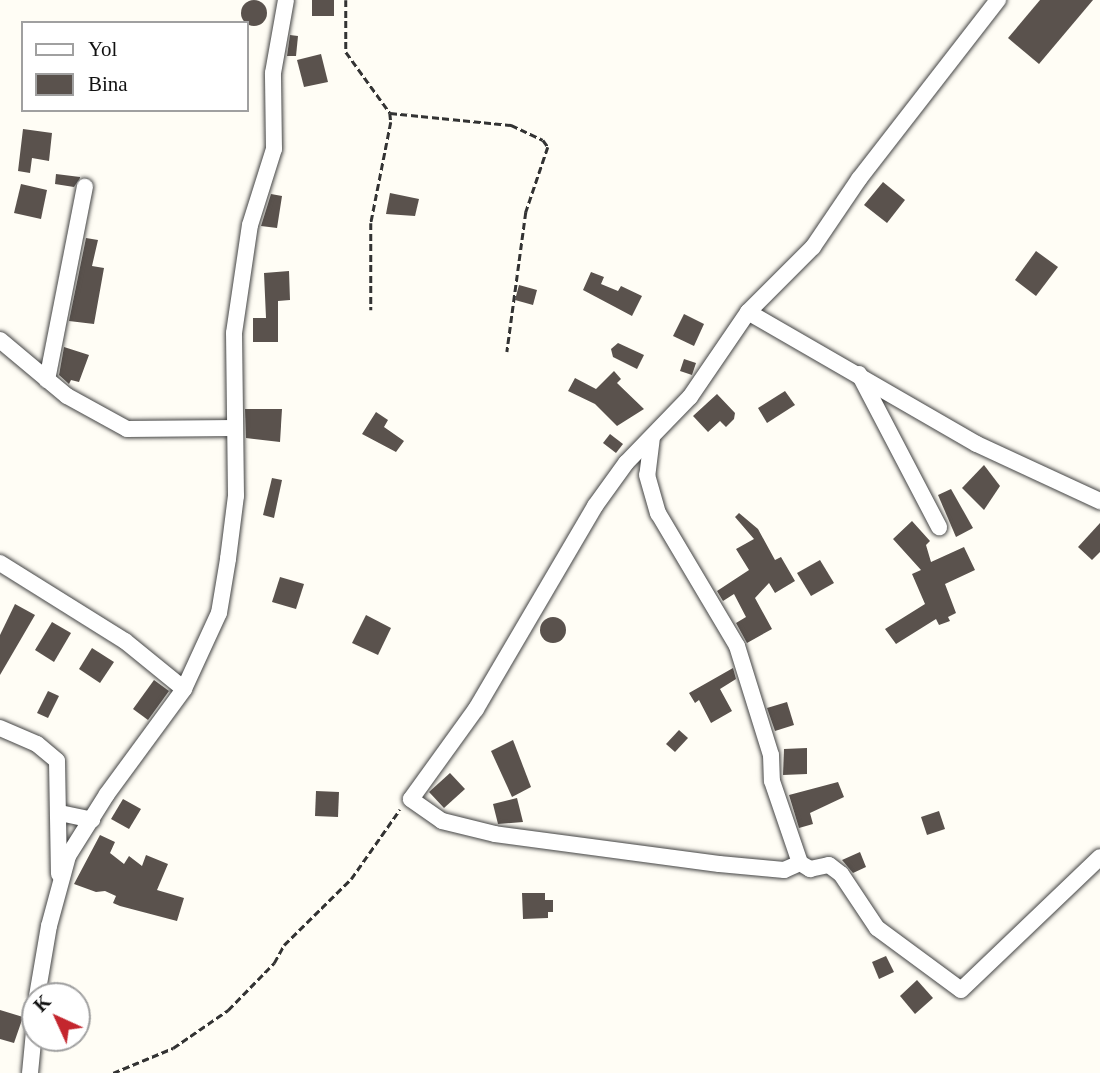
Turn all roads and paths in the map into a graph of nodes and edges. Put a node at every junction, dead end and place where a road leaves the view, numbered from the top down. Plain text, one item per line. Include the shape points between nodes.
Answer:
1 (286, 0) edge
2 (346, 0) edge
3 (998, 0) edge
4 (390, 113) junction
5 (85, 187) dead end
6 (371, 310) dead end
7 (748, 312) junction
8 (0, 340) edge
9 (508, 352) dead end
10 (858, 373) junction
11 (47, 380) junction
12 (234, 428) junction
13 (652, 437) junction
14 (1100, 502) edge
15 (939, 527) dead end
16 (0, 563) edge
17 (184, 690) junction
18 (0, 728) edge
19 (411, 799) junction
20 (60, 813) junction
21 (92, 820) junction
22 (1100, 857) edge
23 (800, 863) junction
24 (59, 884) junction
25 (40, 982) edge
26 (32, 1052) edge
27 (30, 1073) edge
28 (113, 1073) edge

1 - 12 street via 273,73 274,149 240,277 234,332
2 - 4 path via 346,52
3 - 7 street via 859,179 813,247
4 - 6 path via 390,139 371,223
4 - 9 path via 511,125 548,147 526,212
5 - 11 street
7 - 10 street
7 - 13 street via 690,397
8 - 11 street
10 - 14 street via 977,444
10 - 15 street
11 - 12 street via 127,429
12 - 17 street via 236,496 219,613
13 - 19 street via 595,506 476,709
13 - 23 street via 647,475 658,513 737,646 771,755 772,781
16 - 17 street via 125,641
17 - 21 street
18 - 20 street via 37,744 57,761
19 - 23 street via 442,821 504,836 784,870
19 - 28 path via 385,826 382,839 351,879 284,945 274,963 228,1010 173,1048
20 - 21 street
20 - 24 street
21 - 24 street via 68,856
22 - 23 street via 961,990 904,953 877,928 841,874 829,865 810,869
24 - 25 street
26 - 27 street

